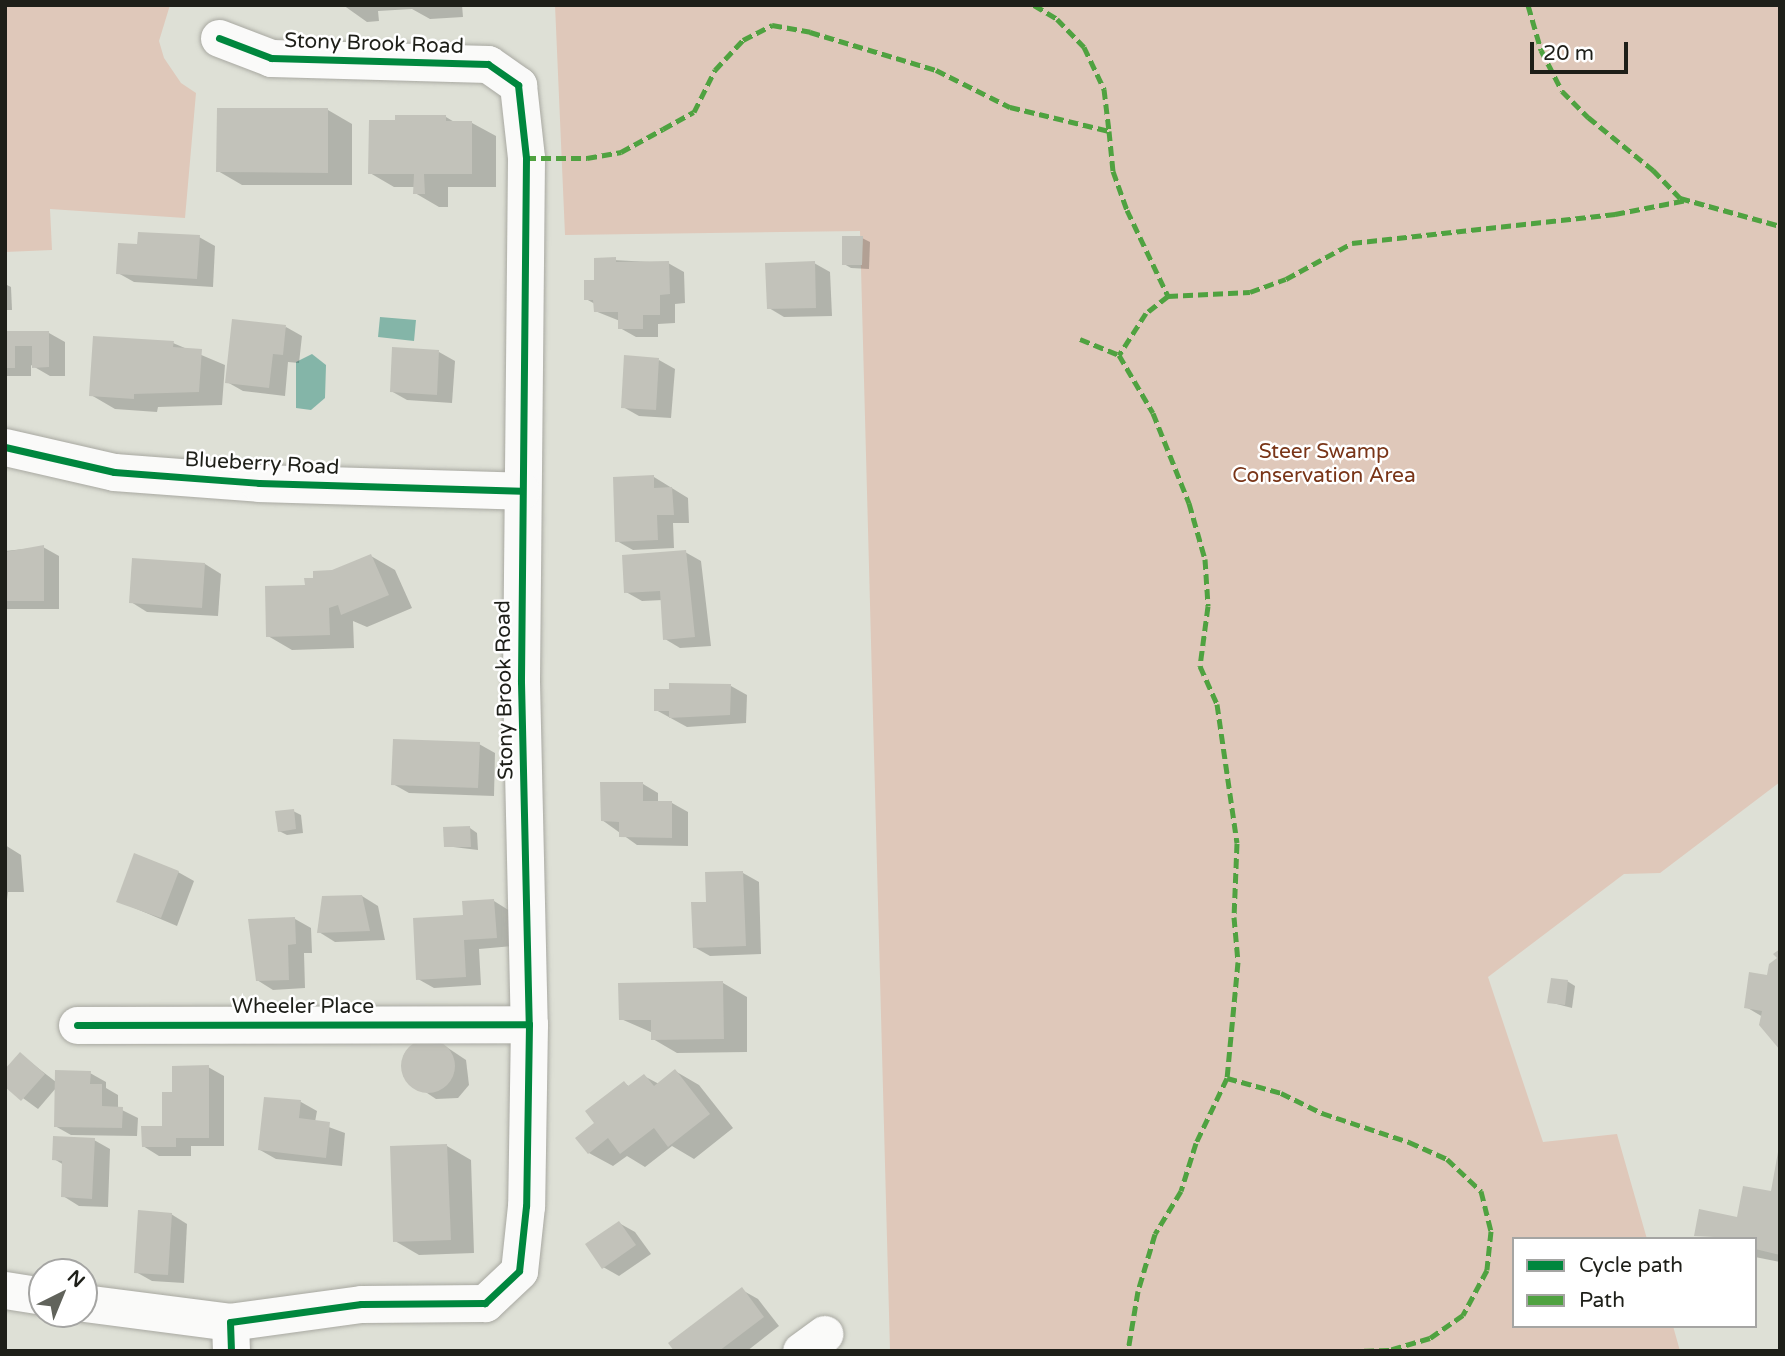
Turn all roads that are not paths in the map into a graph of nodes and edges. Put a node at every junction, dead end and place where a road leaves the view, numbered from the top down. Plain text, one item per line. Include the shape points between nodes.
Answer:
1 (219, 38) dead end
2 (5, 447) edge
3 (521, 491) junction
4 (77, 1024) dead end
5 (529, 1024) junction
6 (5, 1290) edge
7 (28, 1294) edge
8 (98, 1306) edge
9 (230, 1336) edge

1 - 3 street, Stony Brook Road via 271,58 488,64 518,85 526,158
2 - 3 street, Blueberry Road via 114,472 259,483
3 - 5 street, Stony Brook Road
4 - 5 street, Wheeler Place
5 - 9 street, Stony Brook Road via 526,1206 519,1271 485,1303 361,1304
6 - 7 street
8 - 9 street, Stony Brook Road

